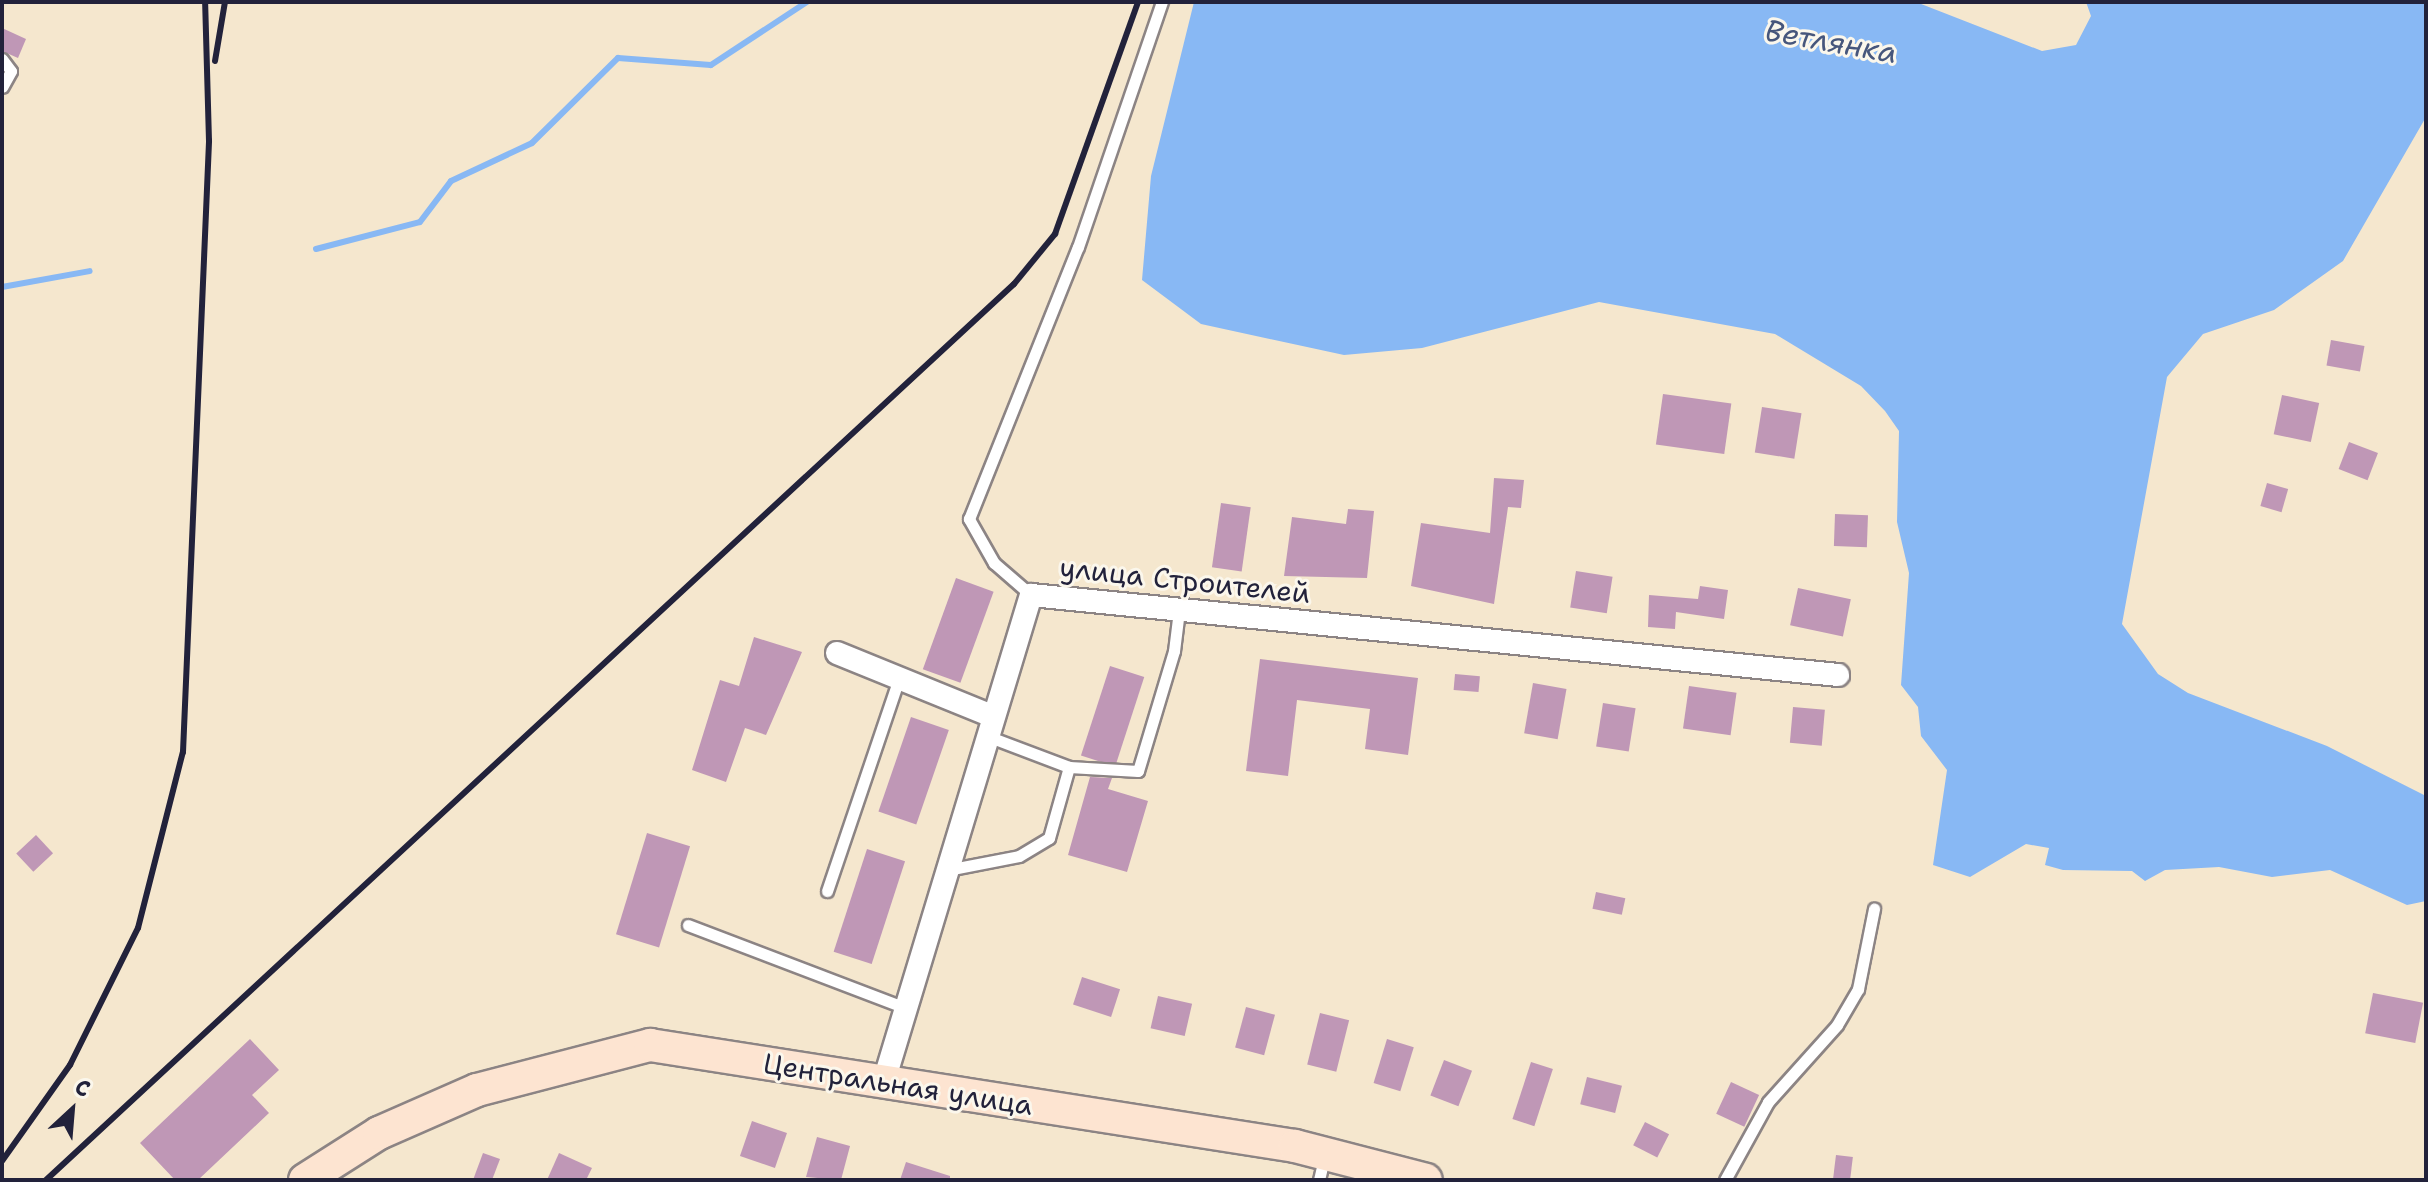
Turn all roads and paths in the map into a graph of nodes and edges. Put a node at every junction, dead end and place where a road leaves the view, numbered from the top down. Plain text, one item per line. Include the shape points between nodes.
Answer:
1 (1162, 2) edge
2 (2, 59) edge
3 (2, 87) edge
4 (1031, 595) junction
5 (1179, 610) junction
6 (837, 653) dead end
7 (1838, 675) dead end
8 (899, 678) junction
9 (989, 726) junction
10 (1069, 767) junction
11 (946, 870) junction
12 (827, 891) dead end
13 (1874, 909) dead end
14 (688, 925) dead end
15 (905, 1008) junction
16 (884, 1081) junction
17 (1322, 1167) edge
18 (305, 1180) edge
19 (1426, 1180) edge
20 (1725, 1180) edge

1 - 4 lane via 1078,247 969,519 994,563
2 - 3 lane via 11,71
4 - 5 street, улица Строителей
4 - 9 street, улица Строителей
5 - 7 street, улица Строителей
5 - 10 lane via 1174,651 1138,771
6 - 8 street
8 - 9 street
8 - 12 lane
9 - 10 lane
9 - 11 street, улица Строителей
10 - 11 lane via 1049,838 1019,856
11 - 15 street, улица Строителей
13 - 20 lane via 1858,989 1837,1025 1768,1102
14 - 15 lane
15 - 16 street, улица Строителей
16 - 17 main road, Центральная улица
16 - 18 main road, Центральная улица via 650,1045 545,1067 379,1133
17 - 19 main road, Центральная улица

